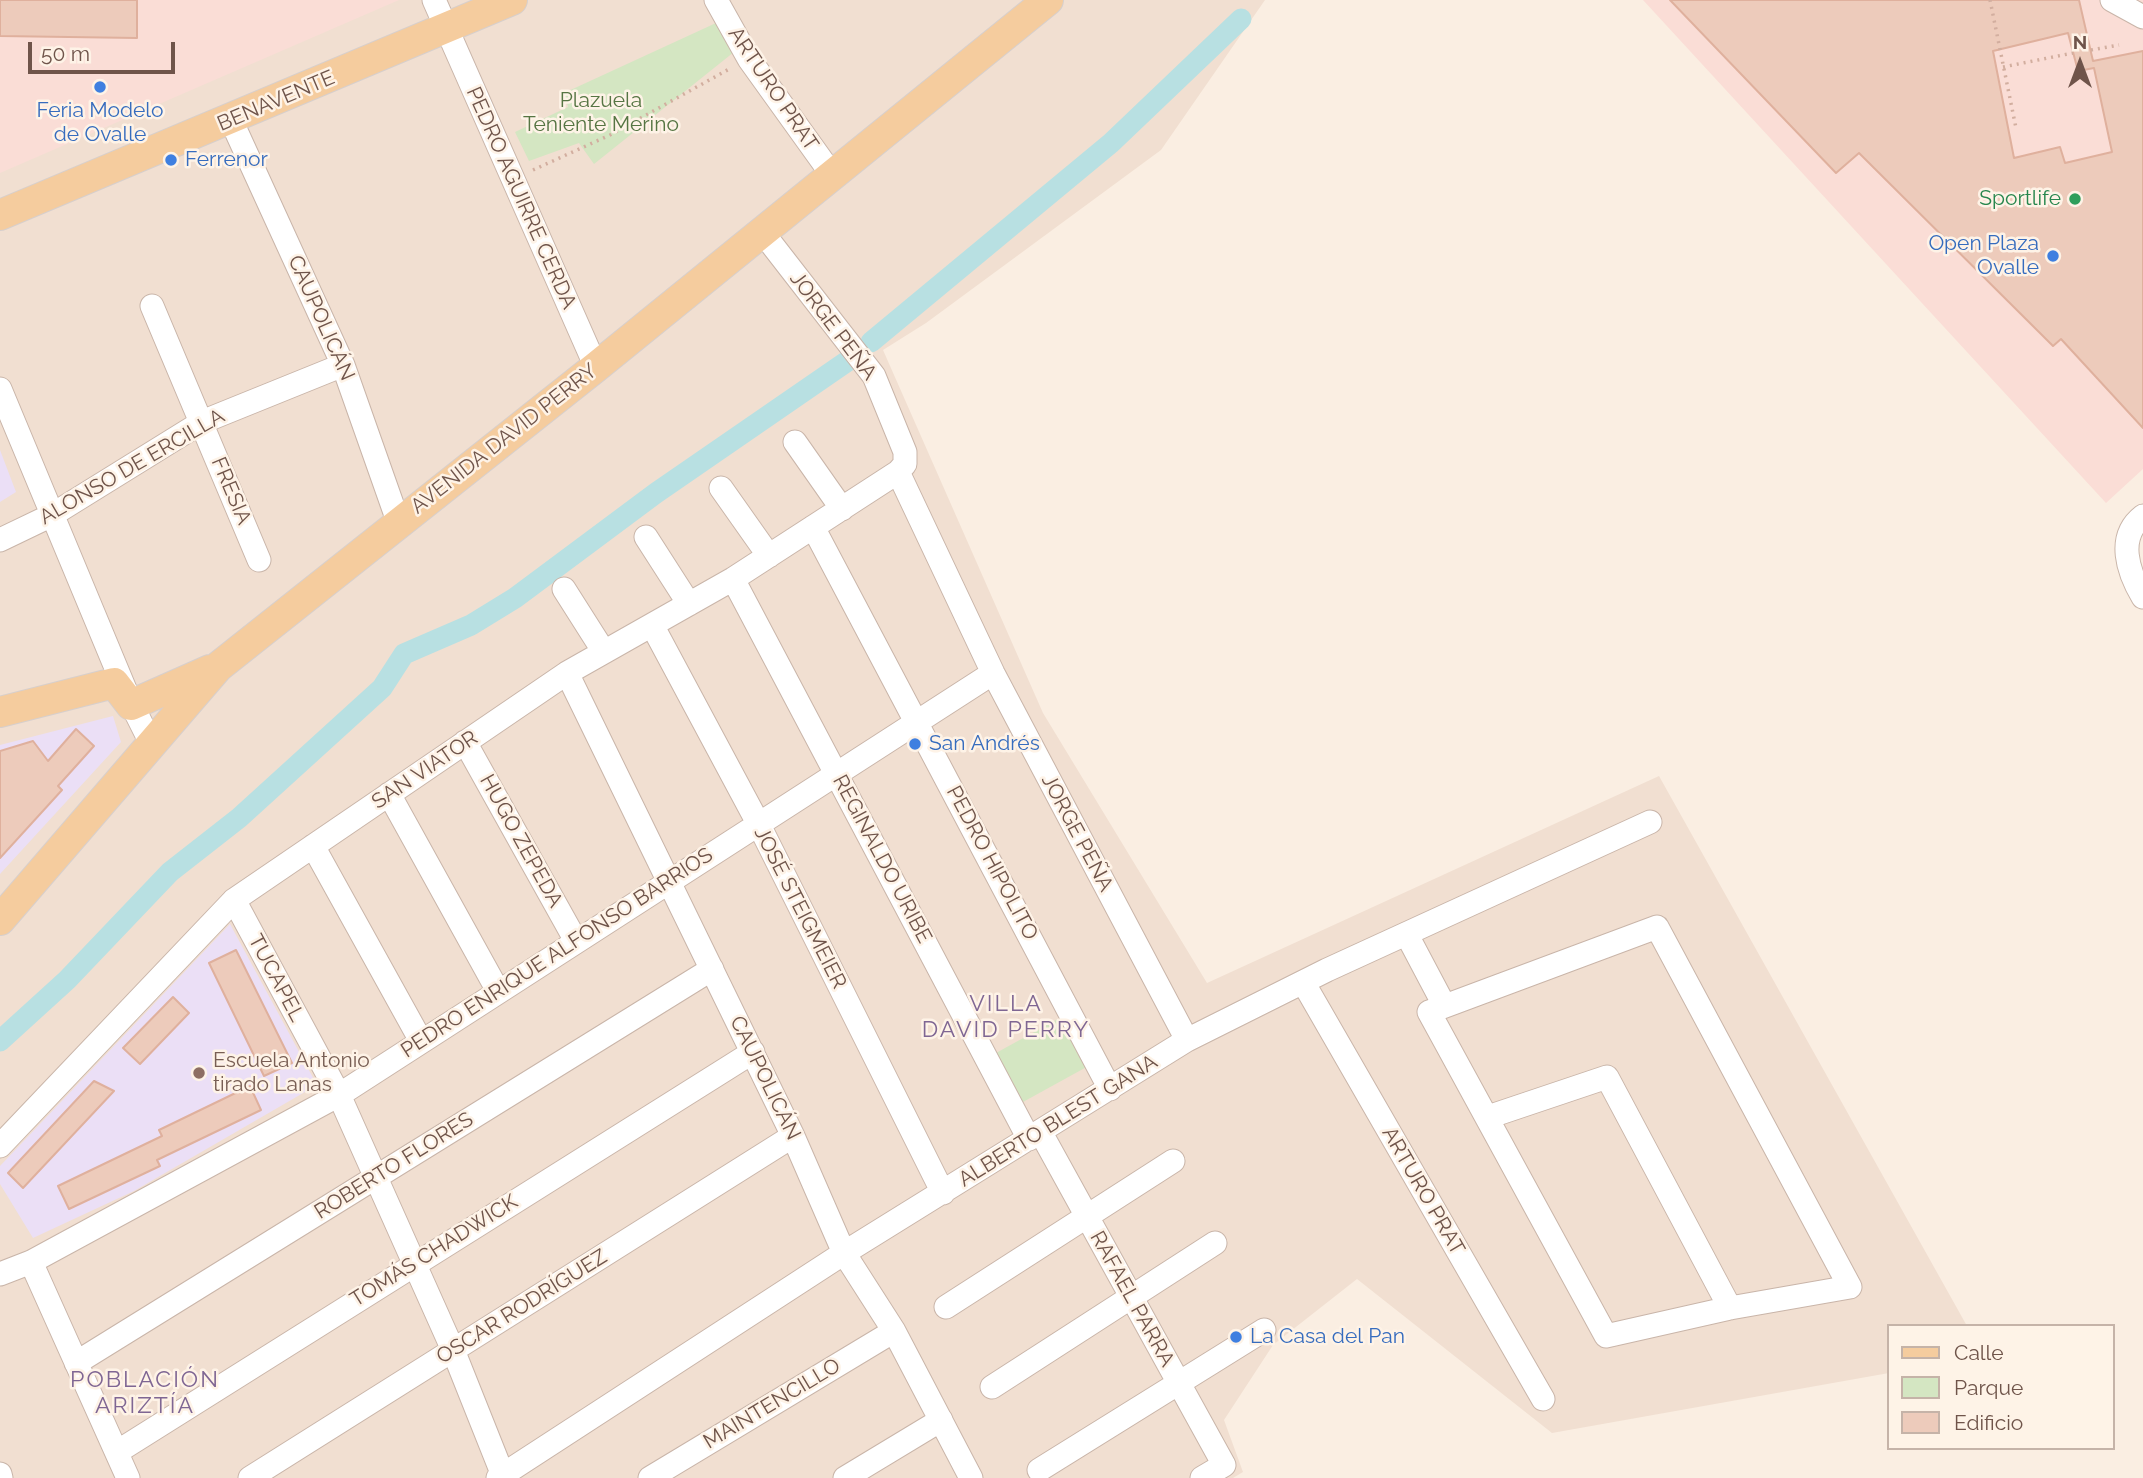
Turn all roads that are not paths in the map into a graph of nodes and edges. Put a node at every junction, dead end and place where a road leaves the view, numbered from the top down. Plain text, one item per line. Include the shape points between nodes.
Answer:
1 (434, 0) edge
2 (512, 0) edge
3 (716, 0) edge
4 (1048, 0) edge
5 (2112, 0) edge
6 (2143, 17) edge
7 (446, 28) junction
8 (231, 120) junction
9 (833, 176) junction
10 (0, 215) edge
11 (763, 233) junction
12 (152, 306) dead end
13 (343, 365) junction
14 (596, 367) junction
15 (0, 389) edge
16 (202, 422) junction
17 (795, 442) dead end
18 (902, 468) junction
19 (721, 488) dead end
20 (842, 509) junction
21 (52, 515) junction
22 (2138, 520) edge
23 (398, 521) junction
24 (813, 527) junction
25 (646, 537) dead end
26 (0, 540) edge
27 (769, 556) junction
28 (259, 560) dead end
29 (733, 579) junction
30 (564, 589) dead end
31 (2143, 597) edge
32 (689, 604) junction
33 (652, 625) junction
34 (604, 652) junction
35 (218, 667) junction
36 (567, 673) junction
37 (993, 673) junction
38 (131, 705) junction
39 (0, 712) edge
40 (918, 721) junction
41 (466, 742) junction
42 (151, 743) junction
43 (838, 772) junction
44 (389, 794) junction
45 (1650, 822) dead end
46 (758, 823) junction
47 (313, 846) junction
48 (669, 881) junction
49 (234, 900) junction
50 (0, 919) edge
51 (1407, 935) junction
52 (576, 941) junction
53 (712, 969) junction
54 (1303, 982) junction
55 (498, 991) junction
56 (1444, 1004) junction
57 (1187, 1040) junction
58 (421, 1041) junction
59 (752, 1052) junction
60 (1110, 1089) junction
61 (339, 1095) junction
62 (1488, 1117) junction
63 (793, 1136) junction
64 (1035, 1136) junction
65 (0, 1146) edge
66 (1173, 1161) dead end
67 (376, 1178) junction
68 (943, 1193) junction
69 (1087, 1217) junction
70 (1215, 1243) dead end
71 (844, 1253) junction
72 (31, 1262) junction
73 (414, 1263) junction
74 (0, 1274) edge
75 (1131, 1297) junction
76 (946, 1307) dead end
77 (1730, 1308) junction
78 (1264, 1330) dead end
79 (894, 1331) junction
80 (453, 1350) junction
81 (76, 1363) junction
82 (1180, 1385) junction
83 (992, 1387) dead end
84 (1542, 1399) dead end
85 (941, 1420) junction
86 (117, 1452) junction
87 (1039, 1470) dead end
88 (501, 1477) edge
89 (128, 1478) edge
90 (250, 1478) edge
91 (650, 1478) edge
92 (845, 1478) edge
93 (971, 1478) edge
94 (1202, 1478) edge

1 - 7 street, PEDRO AGUIRRE CERDA
2 - 7 main road, BENAVENTE
3 - 9 street, ARTURO PRAT via 748,59
4 - 9 main road, AVENIDA DAVID PERRY
5 - 6 street
7 - 8 main road, BENAVENTE
7 - 14 street, PEDRO AGUIRRE CERDA
8 - 10 main road, BENAVENTE
8 - 13 street, CAUPOLICÁN
9 - 11 main road, AVENIDA DAVID PERRY
11 - 14 main road, AVENIDA DAVID PERRY
11 - 18 street, JORGE PEÑA via 874,376 905,452
12 - 16 street, FRESIA
13 - 16 street, ALONSO DE ERCILLA
13 - 23 street, CAUPOLICÁN
14 - 23 main road, AVENIDA DAVID PERRY
15 - 21 street
16 - 21 street, ALONSO DE ERCILLA
16 - 28 street, FRESIA
17 - 20 street
18 - 20 street, SAN VIATOR
18 - 37 street, JORGE PEÑA
19 - 27 street
20 - 24 street, SAN VIATOR
21 - 26 street, ALONSO DE ERCILLA
21 - 38 street
22 - 31 street via 2126,552 2132,578
23 - 35 main road, AVENIDA DAVID PERRY
24 - 27 street, SAN VIATOR
24 - 40 street, PEDRO HIPOLITO
25 - 32 street
27 - 29 street, SAN VIATOR
29 - 32 street, SAN VIATOR
29 - 43 street, REGINALDO URIBE
30 - 34 street
32 - 33 street, SAN VIATOR
33 - 34 street, SAN VIATOR
33 - 46 street, JOSÉ STEIGMEIER
34 - 36 street, SAN VIATOR
35 - 38 main road
35 - 42 main road, AVENIDA DAVID PERRY
36 - 41 street, SAN VIATOR
36 - 48 street, CAUPOLICÁN
37 - 40 street, PEDRO ENRIQUE ALFONSO BARRIOS
37 - 57 street, JORGE PEÑA
38 - 39 main road via 114,683
38 - 42 street
40 - 43 street, PEDRO ENRIQUE ALFONSO BARRIOS
40 - 60 street, PEDRO HIPOLITO
41 - 44 street, SAN VIATOR
41 - 52 street, HUGO ZEPEDA
42 - 50 main road, AVENIDA DAVID PERRY
43 - 46 street, PEDRO ENRIQUE ALFONSO BARRIOS
43 - 64 street, REGINALDO URIBE
44 - 47 street, SAN VIATOR
44 - 55 street
45 - 51 street, ALBERTO BLEST GANA
46 - 48 street, PEDRO ENRIQUE ALFONSO BARRIOS
46 - 68 street, JOSÉ STEIGMEIER
47 - 49 street, SAN VIATOR
47 - 58 street
48 - 52 street, PEDRO ENRIQUE ALFONSO BARRIOS
48 - 53 street, CAUPOLICÁN
49 - 61 street, TUCAPEL
49 - 65 street, SAN VIATOR
51 - 54 street, ALBERTO BLEST GANA
51 - 56 street
52 - 55 street, PEDRO ENRIQUE ALFONSO BARRIOS
53 - 59 street, CAUPOLICÁN
53 - 67 street, ROBERTO FLORES
54 - 57 street, ALBERTO BLEST GANA
54 - 84 street, ARTURO PRAT
55 - 58 street, PEDRO ENRIQUE ALFONSO BARRIOS
56 - 62 street via 1429,1012
56 - 77 street via 1657,927 1850,1287
57 - 60 street, ALBERTO BLEST GANA
58 - 61 street, PEDRO ENRIQUE ALFONSO BARRIOS
59 - 63 street, CAUPOLICÁN
59 - 73 street, TOMÁS CHADWICK
60 - 64 street, ALBERTO BLEST GANA
61 - 67 street, TUCAPEL
61 - 72 street, PEDRO ENRIQUE ALFONSO BARRIOS
62 - 77 street via 1606,1336
62 - 77 street via 1607,1077
63 - 71 street, CAUPOLICÁN
63 - 80 street, OSCAR RODRÍGUEZ
64 - 68 street, ALBERTO BLEST GANA
64 - 69 street, RAFAEL PARRA
66 - 69 street
67 - 73 street, TUCAPEL
67 - 81 street, ROBERTO FLORES
68 - 71 street, ALBERTO BLEST GANA
69 - 75 street, RAFAEL PARRA
69 - 76 street
70 - 75 street
71 - 79 street, CAUPOLICÁN
71 - 88 street, ALBERTO BLEST GANA
72 - 74 street, PEDRO ENRIQUE ALFONSO BARRIOS
72 - 81 street
73 - 80 street, TUCAPEL
73 - 86 street, TOMÁS CHADWICK
75 - 82 street, RAFAEL PARRA
75 - 83 street
78 - 82 street
79 - 85 street, CAUPOLICÁN
79 - 91 street, MAINTENCILLO
80 - 88 street, TUCAPEL
80 - 90 street, OSCAR RODRÍGUEZ
81 - 86 street
82 - 87 street
82 - 94 street, RAFAEL PARRA via 1224,1465
85 - 92 street
85 - 93 street, CAUPOLICÁN
86 - 89 street

